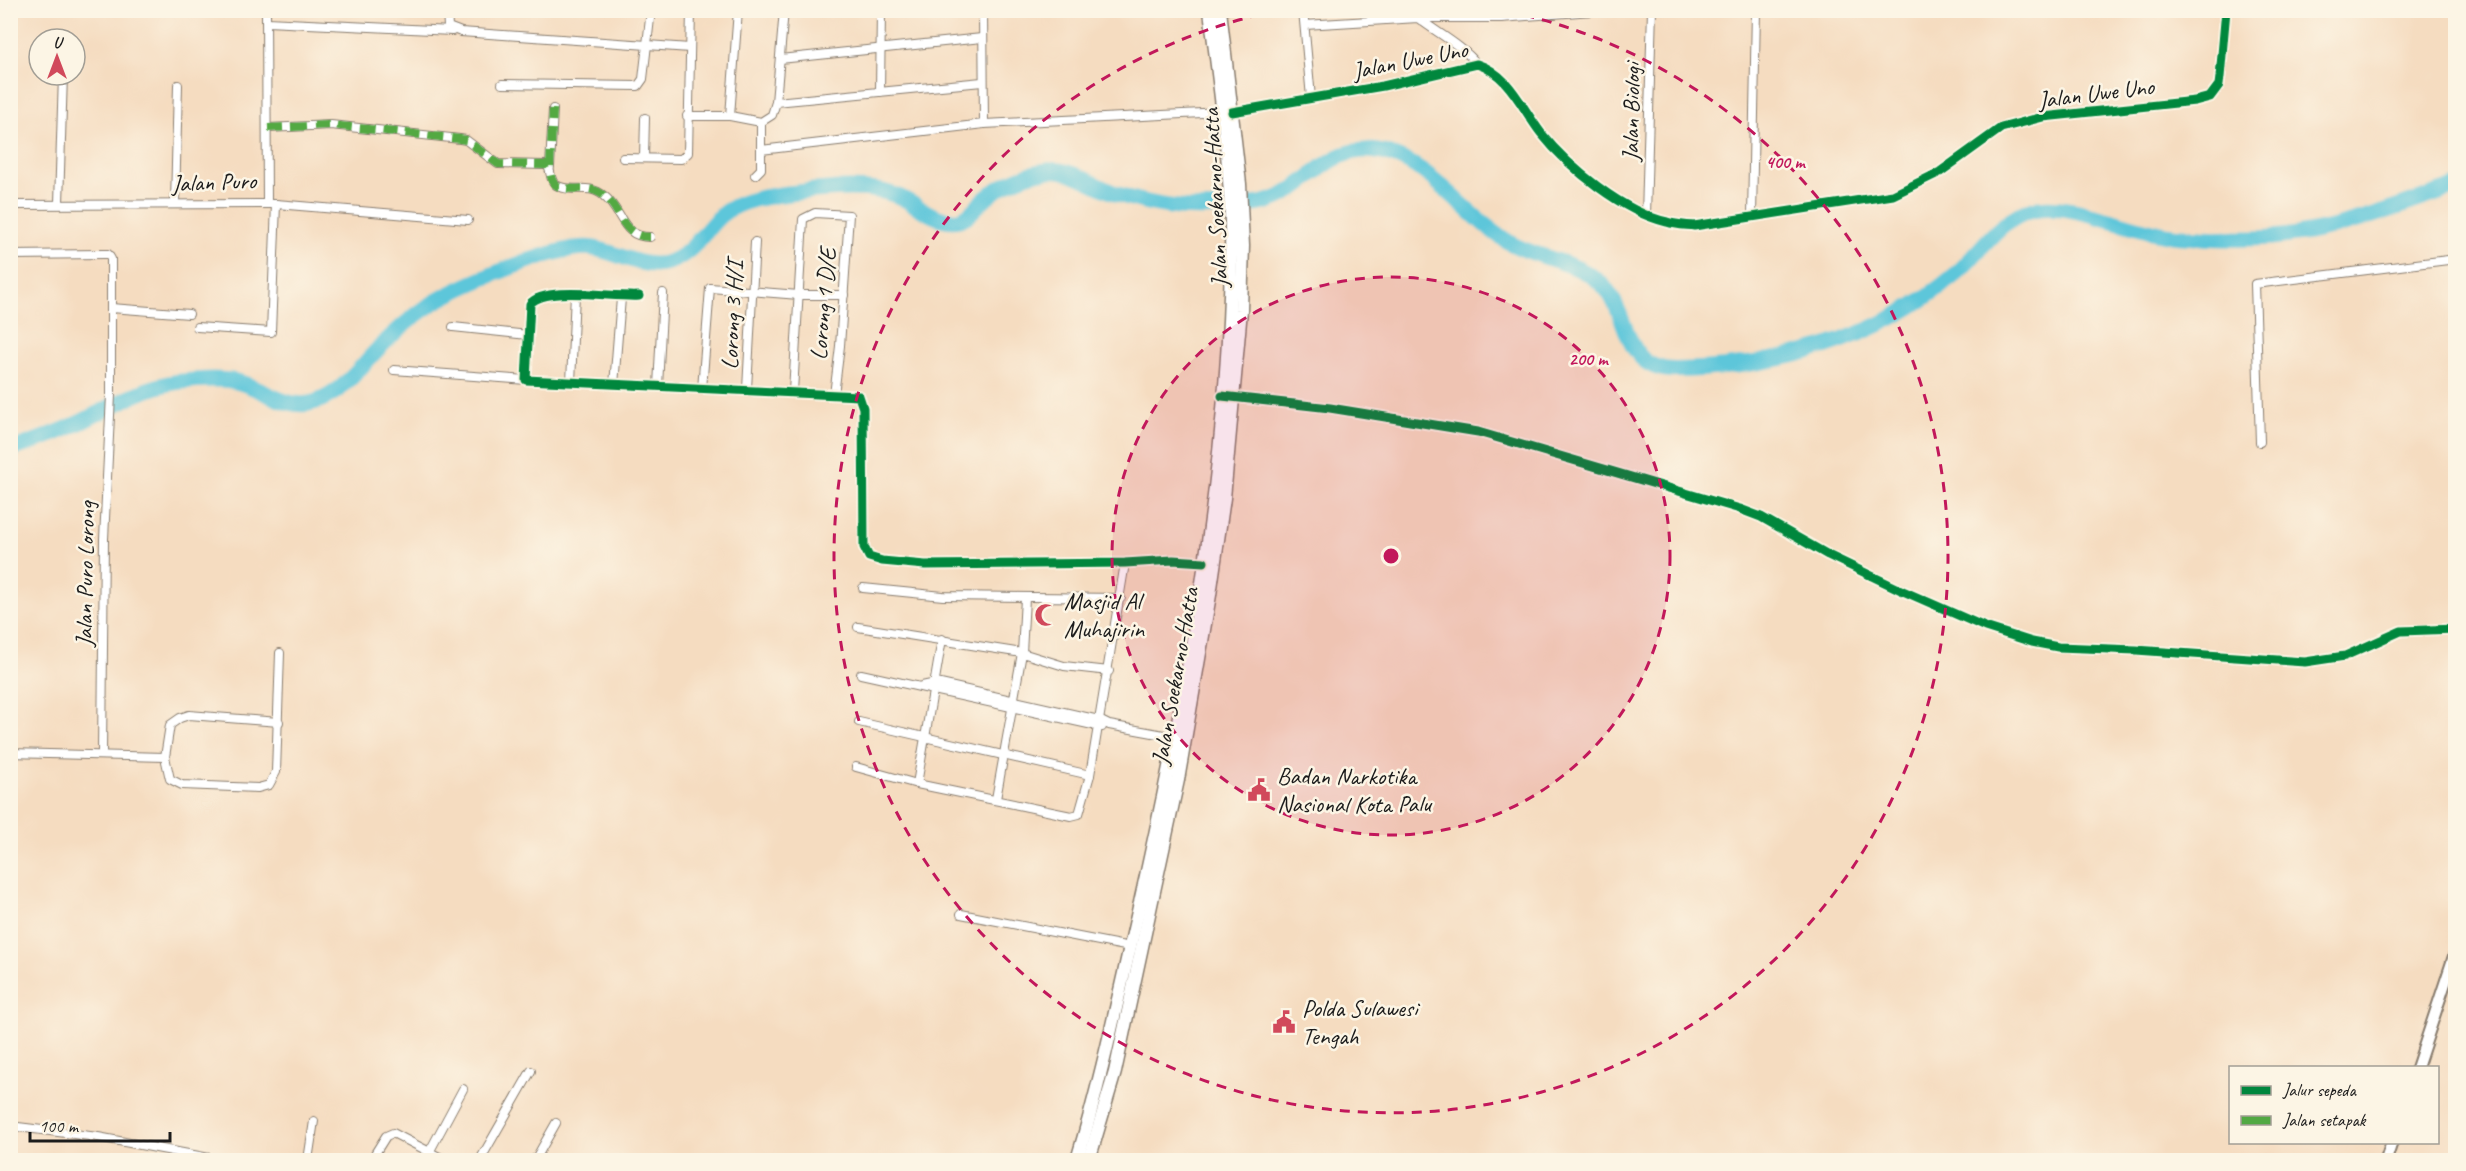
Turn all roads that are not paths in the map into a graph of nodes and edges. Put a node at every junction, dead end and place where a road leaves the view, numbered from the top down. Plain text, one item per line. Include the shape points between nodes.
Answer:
1 (266, 10) edge
2 (447, 10) edge
3 (651, 10) edge
4 (691, 10) edge
5 (738, 10) edge
6 (825, 10) edge
7 (881, 10) edge
8 (982, 10) edge
9 (1210, 10) edge
10 (1220, 10) edge
11 (1303, 10) edge
12 (1606, 10) edge
13 (1652, 10) edge
14 (1756, 10) edge
15 (2226, 10) edge
16 (784, 12) edge
17 (1418, 18) junction
18 (267, 22) junction
19 (1305, 25) junction
20 (452, 30) junction
21 (982, 38) junction
22 (647, 44) junction
23 (690, 48) junction
24 (880, 49) junction
25 (780, 59) junction
26 (1476, 64) junction
27 (982, 82) junction
28 (501, 84) dead end
29 (178, 85) dead end
30 (63, 87) edge
31 (880, 92) junction
32 (1311, 98) junction
33 (776, 102) junction
34 (552, 109) dead end
35 (1227, 112) junction
36 (687, 116) junction
37 (730, 116) junction
38 (645, 118) dead end
39 (761, 122) junction
40 (984, 124) junction
41 (268, 128) junction
42 (761, 150) junction
43 (623, 158) dead end
44 (644, 158) junction
45 (550, 167) junction
46 (755, 175) dead end
47 (59, 203) junction
48 (175, 203) junction
49 (10, 204) edge
50 (267, 204) junction
51 (276, 204) junction
52 (1646, 215) junction
53 (1752, 216) junction
54 (468, 220) dead end
55 (650, 237) dead end
56 (755, 242) dead end
57 (10, 255) edge
58 (2456, 259) edge
59 (663, 293) dead end
60 (753, 293) junction
61 (575, 294) junction
62 (799, 295) junction
63 (843, 295) junction
64 (639, 297) dead end
65 (621, 298) junction
66 (111, 308) junction
67 (189, 314) dead end
68 (197, 327) dead end
69 (453, 327) dead end
70 (528, 335) junction
71 (394, 370) dead end
72 (526, 380) junction
73 (572, 382) junction
74 (614, 385) junction
75 (658, 386) junction
76 (702, 389) junction
77 (747, 389) junction
78 (793, 392) junction
79 (834, 395) junction
80 (1227, 396) junction
81 (2260, 442) dead end
82 (1204, 562) junction
83 (1125, 563) junction
84 (863, 588) dead end
85 (1025, 598) junction
86 (1121, 598) junction
87 (858, 627) dead end
88 (2456, 629) edge
89 (942, 639) junction
90 (280, 653) dead end
91 (1022, 653) junction
92 (1109, 672) junction
93 (861, 674) dead end
94 (1190, 682) junction
95 (934, 687) junction
96 (1014, 700) junction
97 (1013, 709) junction
98 (279, 722) junction
99 (859, 722) dead end
100 (1099, 724) junction
101 (924, 736) junction
102 (1175, 737) junction
103 (10, 753) edge
104 (102, 754) junction
105 (1005, 754) junction
106 (165, 757) junction
107 (856, 767) dead end
108 (1090, 776) junction
109 (917, 784) junction
110 (996, 799) junction
111 (961, 914) dead end
112 (1143, 914) junction
113 (1130, 947) junction
114 (2456, 950) edge
115 (2418, 1066) edge
116 (531, 1071) dead end
117 (463, 1089) dead end
118 (314, 1121) dead end
119 (556, 1123) dead end
120 (10, 1126) edge
121 (2392, 1144) edge
122 (174, 1150) junction
123 (427, 1157) edge
124 (171, 1161) edge
125 (220, 1161) edge
126 (308, 1161) edge
127 (371, 1161) edge
128 (445, 1161) edge
129 (480, 1161) edge
130 (536, 1161) edge
131 (1077, 1161) edge
132 (1089, 1161) edge
133 (2386, 1161) edge

1 - 18 street, Jalan Puro
2 - 20 street via 448,27
3 - 22 street
4 - 23 street
5 - 37 street
6 - 16 street
7 - 24 street
8 - 21 street
9 - 35 main road, Jalan Soekarno-Hatta
10 - 35 main road, Jalan Soekarno-Hatta
11 - 19 street
12 - 17 street via 1501,18
13 - 52 street, Jalan Biologi
14 - 53 street
15 - 53 street, Jalan Uwe Uno via 2219,85 2210,97 2022,122 1989,135 1940,172 1893,195
16 - 25 street
17 - 19 street
17 - 26 street via 1470,54
18 - 20 street
18 - 41 street, Jalan Puro
19 - 32 street
20 - 22 street
21 - 24 street
21 - 27 street
22 - 23 street
22 - 28 street via 643,79 638,86
23 - 36 street
24 - 25 street
24 - 31 street
25 - 33 street
26 - 32 street, Jalan Uwe Uno
26 - 52 street, Jalan Uwe Uno via 1488,67 1507,83 1559,154 1624,204
27 - 31 street
27 - 40 street
29 - 48 street
30 - 47 street
31 - 33 street
32 - 35 street, Jalan Uwe Uno
33 - 39 street via 772,115
34 - 45 street
35 - 40 street, Jalan Uwe Uno
35 - 80 main road, Jalan Soekarno-Hatta via 1240,310
36 - 37 street
36 - 44 street via 686,157
37 - 39 street
38 - 44 street
39 - 42 street
40 - 42 street, Jalan Uwe Uno
41 - 45 street via 331,125 460,139 498,164
41 - 50 street, Jalan Puro
42 - 46 street via 761,169
43 - 44 street
45 - 55 street via 553,183 558,187 597,191 626,229 640,237
47 - 48 street, Jalan Puro
47 - 49 street, Jalan Puro
48 - 50 street, Jalan Puro
50 - 51 street
51 - 54 street
51 - 68 street via 271,332
52 - 53 street, Jalan Uwe Uno via 1694,226
56 - 60 street, Lorong 3 H/I
57 - 66 street, Jalan Puro Lorong via 108,254
58 - 81 street via 2255,284
59 - 75 street
60 - 62 street
60 - 76 street via 710,288
60 - 77 street, Lorong 3 H/I
61 - 65 street
61 - 70 street via 542,295 532,300
61 - 73 street
62 - 63 street
62 - 63 street, Lorong 1 D/E via 803,219 815,213 849,215
62 - 78 street
63 - 79 street, Lorong 1 D/E
64 - 65 street
65 - 74 street
66 - 67 street
66 - 104 street, Jalan Puro Lorong
69 - 70 street
70 - 72 street
71 - 72 street
72 - 73 street
73 - 74 street
74 - 75 street
75 - 76 street
76 - 77 street
77 - 78 street
78 - 79 street
79 - 83 street via 856,395 861,400 864,547 869,557 925,565
80 - 82 main road, Jalan Soekarno-Hatta
80 - 88 street via 1478,432 1740,509 1892,586 1985,627 2049,646 2304,662 2345,656 2401,631
80 - 94 main road, Jalan Soekarno-Hatta via 1218,547
82 - 83 street
82 - 94 main road, Jalan Soekarno-Hatta
83 - 86 street
84 - 85 street via 943,596
85 - 86 street
85 - 91 street
86 - 92 street
87 - 89 street
89 - 91 street
89 - 95 street
90 - 98 street
91 - 92 street via 1064,666
91 - 96 street
92 - 100 street
93 - 95 street
94 - 102 main road, Jalan Soekarno-Hatta
94 - 112 main road, Jalan Soekarno-Hatta
95 - 96 street
95 - 97 street
95 - 101 street
96 - 97 street
96 - 100 street
97 - 100 street
97 - 105 street
98 - 106 street via 184,716 170,725
98 - 106 street via 276,772 264,787 182,785 170,779
99 - 101 street
100 - 102 street
100 - 108 street
101 - 105 street
101 - 109 street
102 - 112 main road, Jalan Soekarno-Hatta
103 - 104 street
104 - 106 street
105 - 108 street
105 - 110 street
107 - 109 street
108 - 110 street via 1076,816
109 - 110 street
111 - 113 street
112 - 113 main road, Jalan Soekarno-Hatta
112 - 132 main road, Jalan Soekarno-Hatta via 1114,1072
113 - 131 main road, Jalan Soekarno-Hatta
114 - 115 street
116 - 129 street
117 - 123 street
118 - 126 street
119 - 130 street
120 - 122 street
121 - 133 street
122 - 124 street
122 - 125 street
123 - 127 street via 403,1136 390,1134
123 - 128 street

